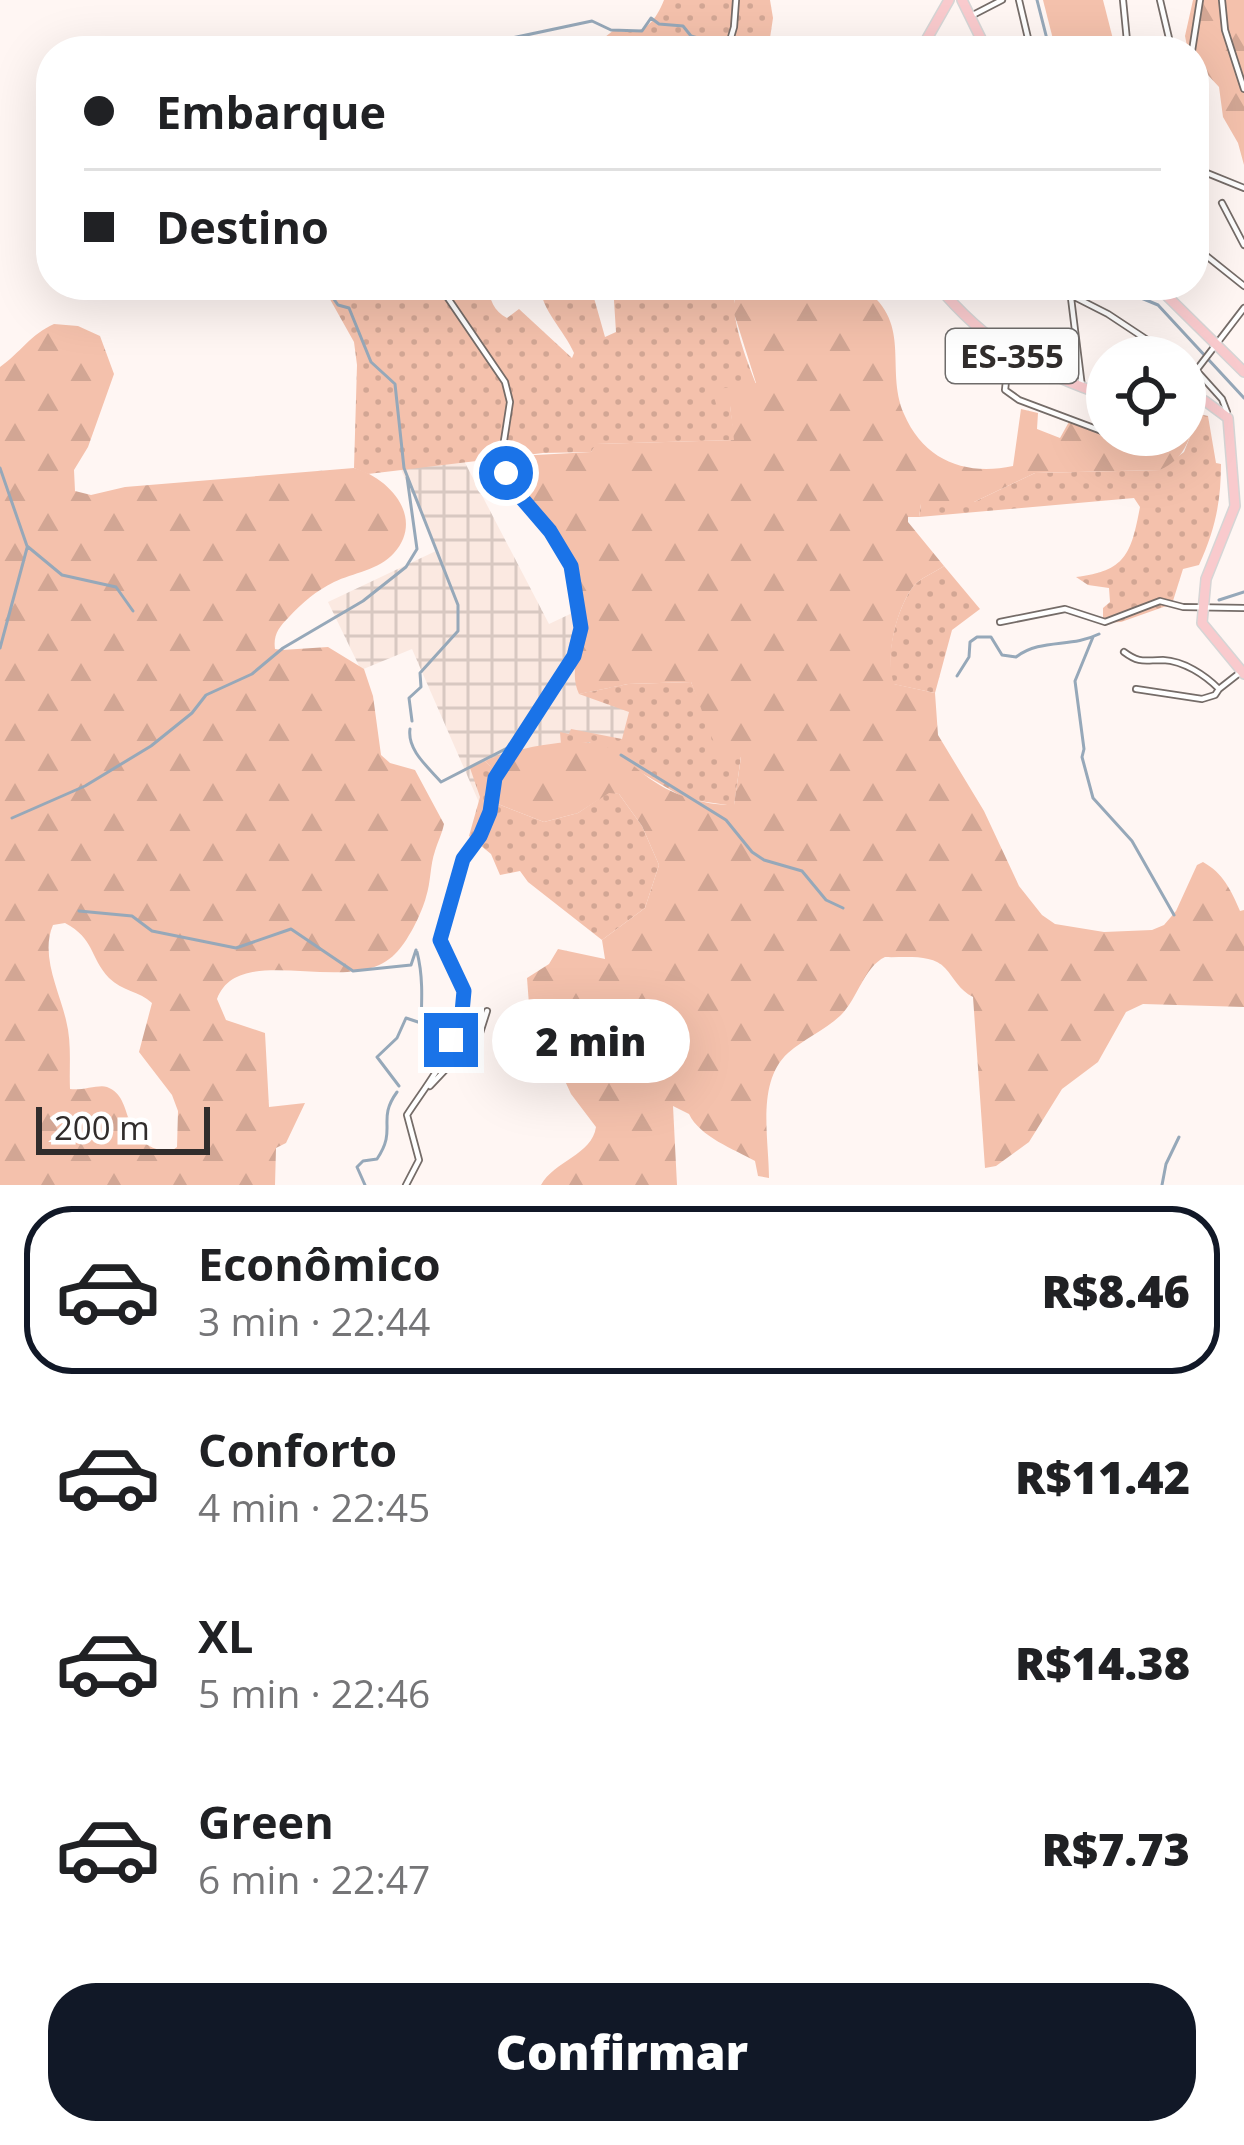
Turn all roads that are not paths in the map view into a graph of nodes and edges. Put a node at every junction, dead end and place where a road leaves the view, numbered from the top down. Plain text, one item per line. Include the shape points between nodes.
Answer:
1 (736, 0) edge
2 (1002, 0) edge
3 (1018, 0) edge
4 (1123, 0) edge
5 (1160, 0) edge
6 (1199, 0) edge
7 (1222, 0) edge
8 (947, 6) edge
9 (966, 8) edge
10 (731, 36) edge
11 (929, 36) edge
12 (980, 36) edge
13 (1027, 36) edge
14 (1127, 36) edge
15 (1168, 36) edge
16 (1194, 36) edge
17 (1244, 89) edge
18 (1209, 174) edge
19 (1244, 188) edge
20 (1222, 203) dead end
21 (1244, 244) edge
22 (1209, 258) edge
23 (1244, 286) edge
24 (449, 300) edge
25 (950, 300) edge
26 (1071, 300) edge
27 (1076, 300) edge
28 (1170, 300) edge
29 (1244, 308) edge
30 (1141, 336) edge
31 (1214, 346) junction
32 (1206, 355) edge
33 (1244, 372) edge
34 (1056, 377) junction
35 (1206, 382) edge
36 (1082, 387) junction
37 (1086, 388) edge
38 (1206, 402) edge
39 (1228, 418) junction
40 (1086, 425) edge
41 (1201, 607) junction
42 (1244, 608) edge
43 (1000, 622) dead end
44 (1124, 652) dead end
45 (1243, 672) edge
46 (1136, 689) dead end
47 (1219, 689) junction
48 (487, 1011) dead end
49 (426, 1089) junction
50 (406, 1185) edge

1 - 10 street
2 - 9 street
3 - 13 street
4 - 14 street
5 - 15 street
6 - 16 street
7 - 17 street
8 - 9 main road
8 - 11 main road
9 - 12 main road
18 - 19 street
20 - 21 street
22 - 23 street
24 - 49 street via 505,382 506,473 571,566 581,628 574,656 495,778 483,830 461,865 440,940 457,968 465,1007
25 - 34 main road, ES-355 via 998,346
26 - 36 street
27 - 30 street
28 - 31 main road
29 - 31 street
31 - 32 street
31 - 33 main road
34 - 36 main road, ES-355
34 - 40 street via 1017,372 1005,390
35 - 39 street
36 - 37 main road, ES-355
38 - 39 main road
39 - 41 main road via 1235,506
41 - 42 street
41 - 43 street via 1160,602 1105,622 1059,609
41 - 45 main road via 1202,623
44 - 47 street via 1182,665
45 - 47 street
46 - 47 street via 1202,699
48 - 49 street via 480,1033
49 - 50 street via 407,1115 419,1160

